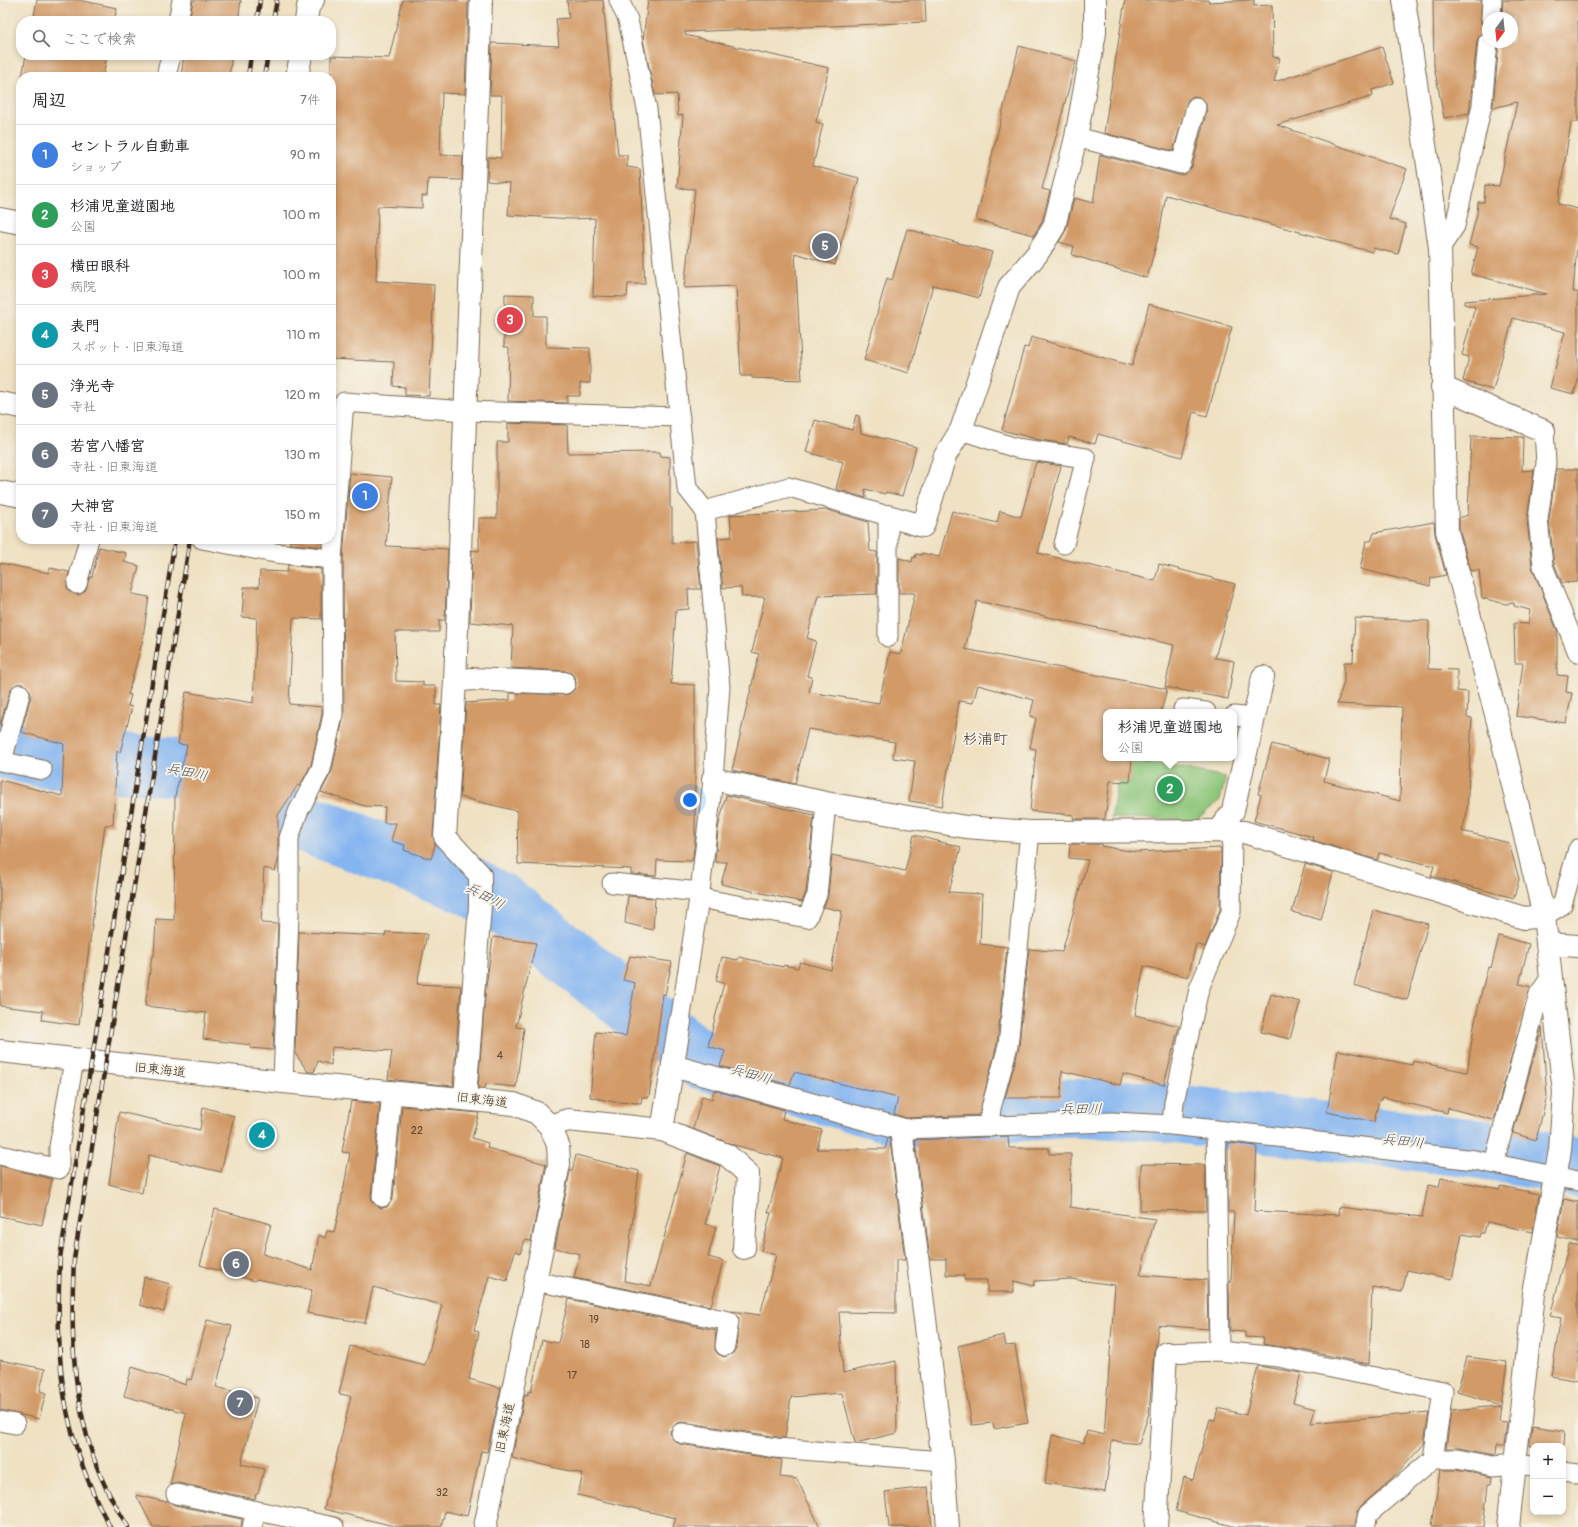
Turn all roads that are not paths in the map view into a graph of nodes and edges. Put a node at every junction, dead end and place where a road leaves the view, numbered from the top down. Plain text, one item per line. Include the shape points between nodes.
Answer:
1 (182, 0) edge
2 (313, 0) edge
3 (481, 0) edge
4 (619, 0) edge
5 (1095, 0) edge
6 (1404, 0) edge
7 (1492, 0) edge
8 (1491, 12) edge
9 (179, 16) edge
10 (307, 16) edge
11 (1487, 48) edge
12 (170, 60) edge
13 (300, 60) edge
14 (167, 72) edge
15 (298, 72) edge
16 (1196, 107) dead end
17 (1076, 137) junction
18 (0, 219) edge
19 (16, 222) edge
20 (1440, 248) junction
21 (1442, 387) junction
22 (0, 403) edge
23 (16, 406) edge
24 (465, 411) junction
25 (680, 417) junction
26 (961, 430) junction
27 (1544, 431) joint
28 (0, 492) edge
29 (16, 495) edge
30 (336, 507) edge
31 (705, 511) junction
32 (888, 516) junction
33 (88, 544) edge
34 (228, 544) edge
35 (333, 544) edge
36 (1064, 544) dead end
37 (332, 559) junction
38 (77, 584) dead end
39 (888, 637) dead end
40 (1578, 653) edge
41 (1263, 677) dead end
42 (455, 681) junction
43 (564, 682) dead end
44 (20, 694) dead end
45 (1244, 717) edge
46 (3, 756) edge
47 (42, 770) dead end
48 (713, 779) junction
49 (826, 802) junction
50 (1225, 831) junction
51 (1030, 832) junction
52 (1578, 849) edge
53 (612, 884) dead end
54 (700, 895) junction
55 (1544, 916) junction
56 (1547, 944) junction
57 (1578, 946) edge
58 (1552, 977) junction
59 (680, 1022) joint
60 (0, 1051) edge
61 (74, 1060) junction
62 (674, 1060) junction
63 (283, 1082) junction
64 (392, 1091) junction
65 (465, 1098) junction
66 (989, 1119) junction
67 (1172, 1124) junction
68 (550, 1126) junction
69 (901, 1129) junction
70 (662, 1130) junction
71 (1216, 1130) junction
72 (0, 1155) edge
73 (1494, 1162) junction
74 (1555, 1176) junction
75 (1578, 1182) edge
76 (382, 1197) dead end
77 (744, 1248) dead end
78 (535, 1281) junction
79 (725, 1346) dead end
80 (1219, 1351) junction
81 (1166, 1353) joint
82 (681, 1433) dead end
83 (1433, 1459) junction
84 (943, 1461) junction
85 (1524, 1465) edge
86 (1566, 1471) edge
87 (1578, 1473) edge
88 (176, 1494) dead end
89 (254, 1519) edge
90 (334, 1527) edge
91 (485, 1527) edge
92 (948, 1527) edge
93 (1156, 1527) edge
94 (1365, 1527) edge
95 (1508, 1527) edge

1 - 9 lane
2 - 10 street via 308,6
3 - 24 street
4 - 25 lane via 628,20 647,108
5 - 17 street via 1095,33
6 - 20 street
7 - 8 lane
11 - 20 lane via 1482,105 1455,226
12 - 14 lane
13 - 15 street
16 - 17 lane via 1181,164
17 - 26 street via 1054,227 1037,254 1009,286
18 - 19 street
20 - 21 street
21 - 27 street
21 - 55 street via 1447,531 1498,722
22 - 23 street
24 - 25 lane
24 - 30 lane via 344,402
24 - 42 street
25 - 31 lane via 688,488
26 - 32 street via 945,456 923,526
26 - 36 lane via 1016,448 1086,458
27 - 40 lane via 1546,463 1538,520 1543,566
28 - 29 street
31 - 32 lane via 788,487
31 - 48 lane via 720,687
32 - 39 lane
33 - 38 lane
34 - 37 lane via 275,553
35 - 37 lane
37 - 63 lane via 333,715 321,769 298,812 289,838
41 - 45 street
42 - 43 street via 471,679
42 - 65 street via 445,837 480,875 480,906
44 - 46 lane
45 - 50 street via 1233,811
46 - 47 lane
48 - 49 street
48 - 54 lane
49 - 51 street via 966,827
49 - 54 lane via 817,895 807,918
50 - 51 street
50 - 55 street via 1244,832 1524,918
50 - 67 lane via 1231,912 1199,989 1174,1102
51 - 66 lane via 1008,1046
52 - 55 lane via 1562,905
53 - 54 lane
54 - 59 lane
55 - 56 street
56 - 57 street
56 - 58 street
58 - 73 lane via 1539,994
58 - 74 street via 1564,1092 1560,1150
59 - 62 street
60 - 61 street, 旧東海道
61 - 63 street, 旧東海道
61 - 72 lane via 59,1147 59,1169
62 - 69 street
62 - 70 street
63 - 64 street, 旧東海道
64 - 65 street, 旧東海道
64 - 76 lane
65 - 68 street, 旧東海道 via 514,1104 537,1113
66 - 67 lane
66 - 69 lane
67 - 71 lane
68 - 70 street via 568,1120
68 - 78 street, 旧東海道 via 558,1145 559,1164
69 - 84 street
70 - 77 street via 727,1155 748,1174
71 - 73 lane
71 - 80 lane
73 - 74 lane
74 - 75 lane
74 - 85 street via 1534,1294
78 - 79 lane via 729,1322
78 - 91 street, 旧東海道
80 - 81 lane
80 - 83 lane via 1278,1357 1442,1391
81 - 93 street
82 - 84 lane via 776,1448
83 - 85 lane via 1457,1459 1493,1466
83 - 94 lane via 1368,1514
84 - 92 street
85 - 95 street
86 - 87 lane
88 - 89 lane
89 - 90 lane

